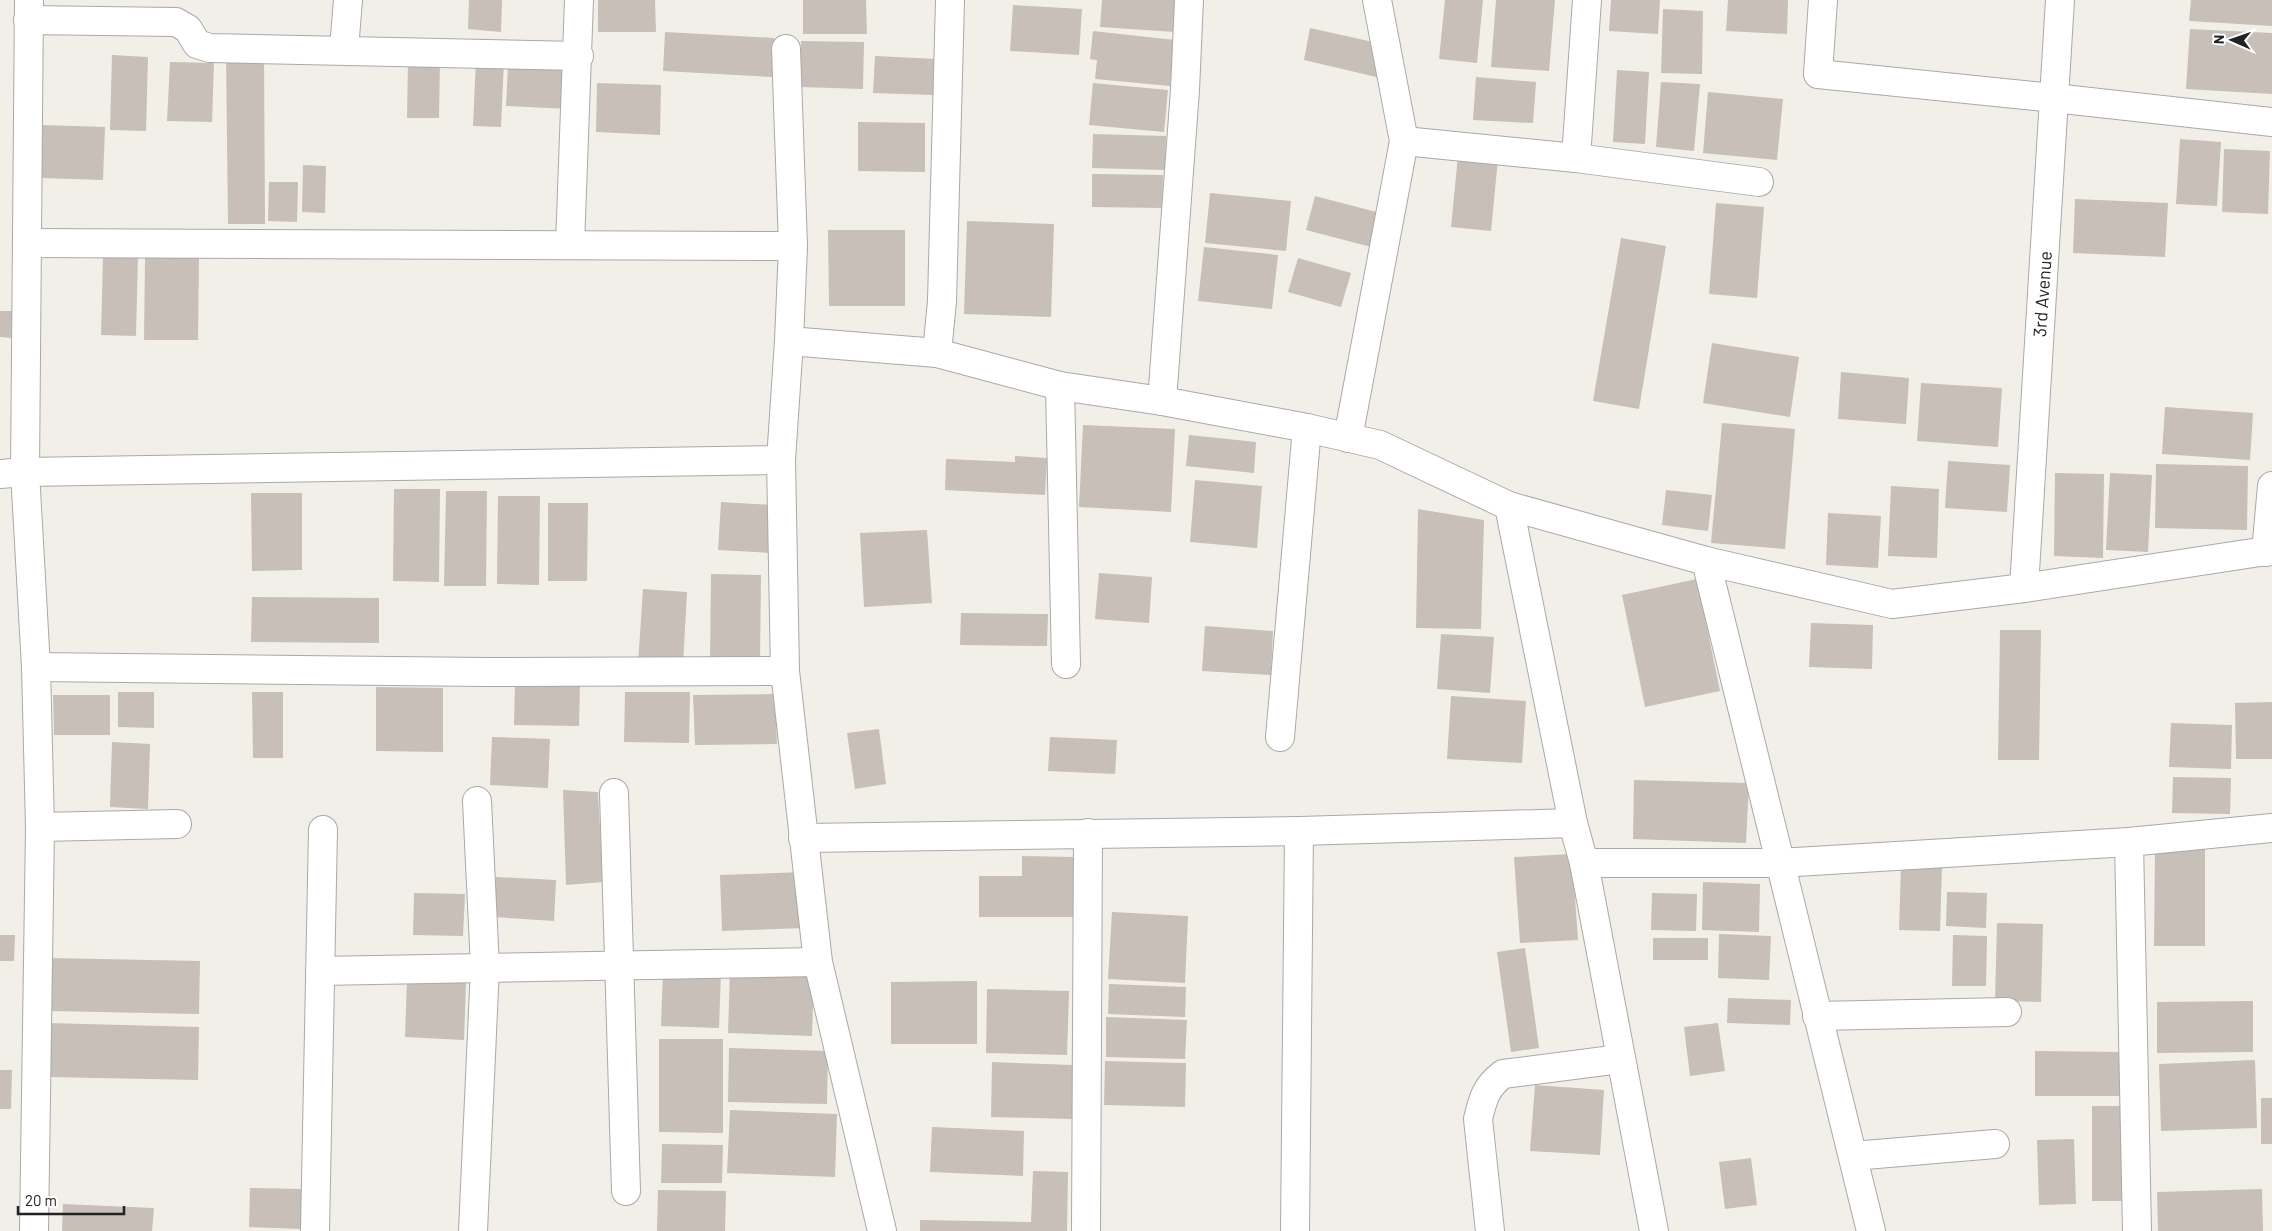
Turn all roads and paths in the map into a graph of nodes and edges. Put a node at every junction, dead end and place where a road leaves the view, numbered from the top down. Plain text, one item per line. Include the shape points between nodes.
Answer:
1 (348, 0) edge
2 (579, 0) edge
3 (950, 0) edge
4 (1189, 0) edge
5 (1377, 0) edge
6 (1587, 0) edge
7 (1822, 0) edge
8 (2060, 0) edge
9 (28, 10) edge
10 (786, 49) dead end
11 (344, 50) junction
12 (578, 56) junction
13 (2054, 98) junction
14 (2272, 122) edge
15 (1404, 141) junction
16 (1576, 158) junction
17 (1760, 182) dead end
18 (27, 244) junction
19 (570, 245) junction
20 (794, 246) junction
21 (789, 341) junction
22 (937, 353) junction
23 (1060, 386) junction
24 (1162, 401) junction
25 (1307, 428) junction
26 (1348, 438) junction
27 (781, 460) junction
28 (13, 473) edge
29 (2272, 486) edge
30 (1510, 506) junction
31 (2269, 551) edge
32 (1706, 561) junction
33 (2024, 588) junction
34 (1066, 664) dead end
35 (36, 667) junction
36 (784, 671) junction
37 (1280, 737) dead end
38 (614, 793) dead end
39 (477, 802) dead end
40 (1573, 823) junction
41 (176, 824) dead end
42 (40, 827) junction
43 (2272, 828) edge
44 (323, 830) dead end
45 (1299, 831) junction
46 (1088, 833) junction
47 (803, 838) junction
48 (2129, 842) junction
49 (1584, 863) junction
50 (1779, 863) junction
51 (818, 962) junction
52 (618, 964) junction
53 (485, 967) junction
54 (320, 971) junction
55 (2007, 1012) dead end
56 (1817, 1016) junction
57 (1620, 1059) junction
58 (1995, 1144) dead end
59 (1852, 1156) junction
60 (626, 1191) dead end
61 (34, 1231) edge
62 (315, 1231) edge
63 (473, 1231) edge
64 (882, 1231) edge
65 (1086, 1231) edge
66 (1295, 1231) edge
67 (1490, 1231) edge
68 (1654, 1231) edge
69 (1872, 1231) edge
70 (2138, 1231) edge

1 - 11 street
2 - 12 street
3 - 22 street via 942,301
4 - 24 street
5 - 15 street
6 - 16 street
7 - 13 street via 1818,74
8 - 13 street, 3rd Avenue
9 - 11 street via 176,22 188,29 197,44 210,48
9 - 18 street
10 - 20 street
11 - 12 street
12 - 19 street
13 - 14 street
13 - 33 street, 3rd Avenue
15 - 16 street
15 - 26 street
16 - 17 street
18 - 19 street
18 - 28 street
19 - 20 street
20 - 21 street
21 - 22 street
21 - 27 street
22 - 23 street
23 - 24 street
23 - 34 street
24 - 25 street
25 - 26 street
25 - 37 street
26 - 30 street via 1380,445
27 - 28 street
27 - 36 street
28 - 35 street
29 - 31 street
30 - 32 street
30 - 40 street
31 - 33 street
32 - 33 street via 1892,604
32 - 50 street
35 - 36 street via 485,672
35 - 42 street
36 - 47 street
38 - 52 street
39 - 53 street
40 - 45 street
40 - 49 street
41 - 42 street
42 - 61 street
43 - 48 street
44 - 54 street
45 - 46 street
45 - 66 street
46 - 47 street
46 - 65 street
47 - 51 street
48 - 50 street
48 - 70 street
49 - 50 street
49 - 57 street
50 - 56 street
51 - 52 street
51 - 64 street
52 - 53 street
52 - 60 street
53 - 54 street
53 - 63 street
54 - 62 street
55 - 56 street
56 - 59 street
57 - 67 street via 1503,1074 1490,1083 1478,1119
57 - 68 street
58 - 59 street
59 - 69 street

